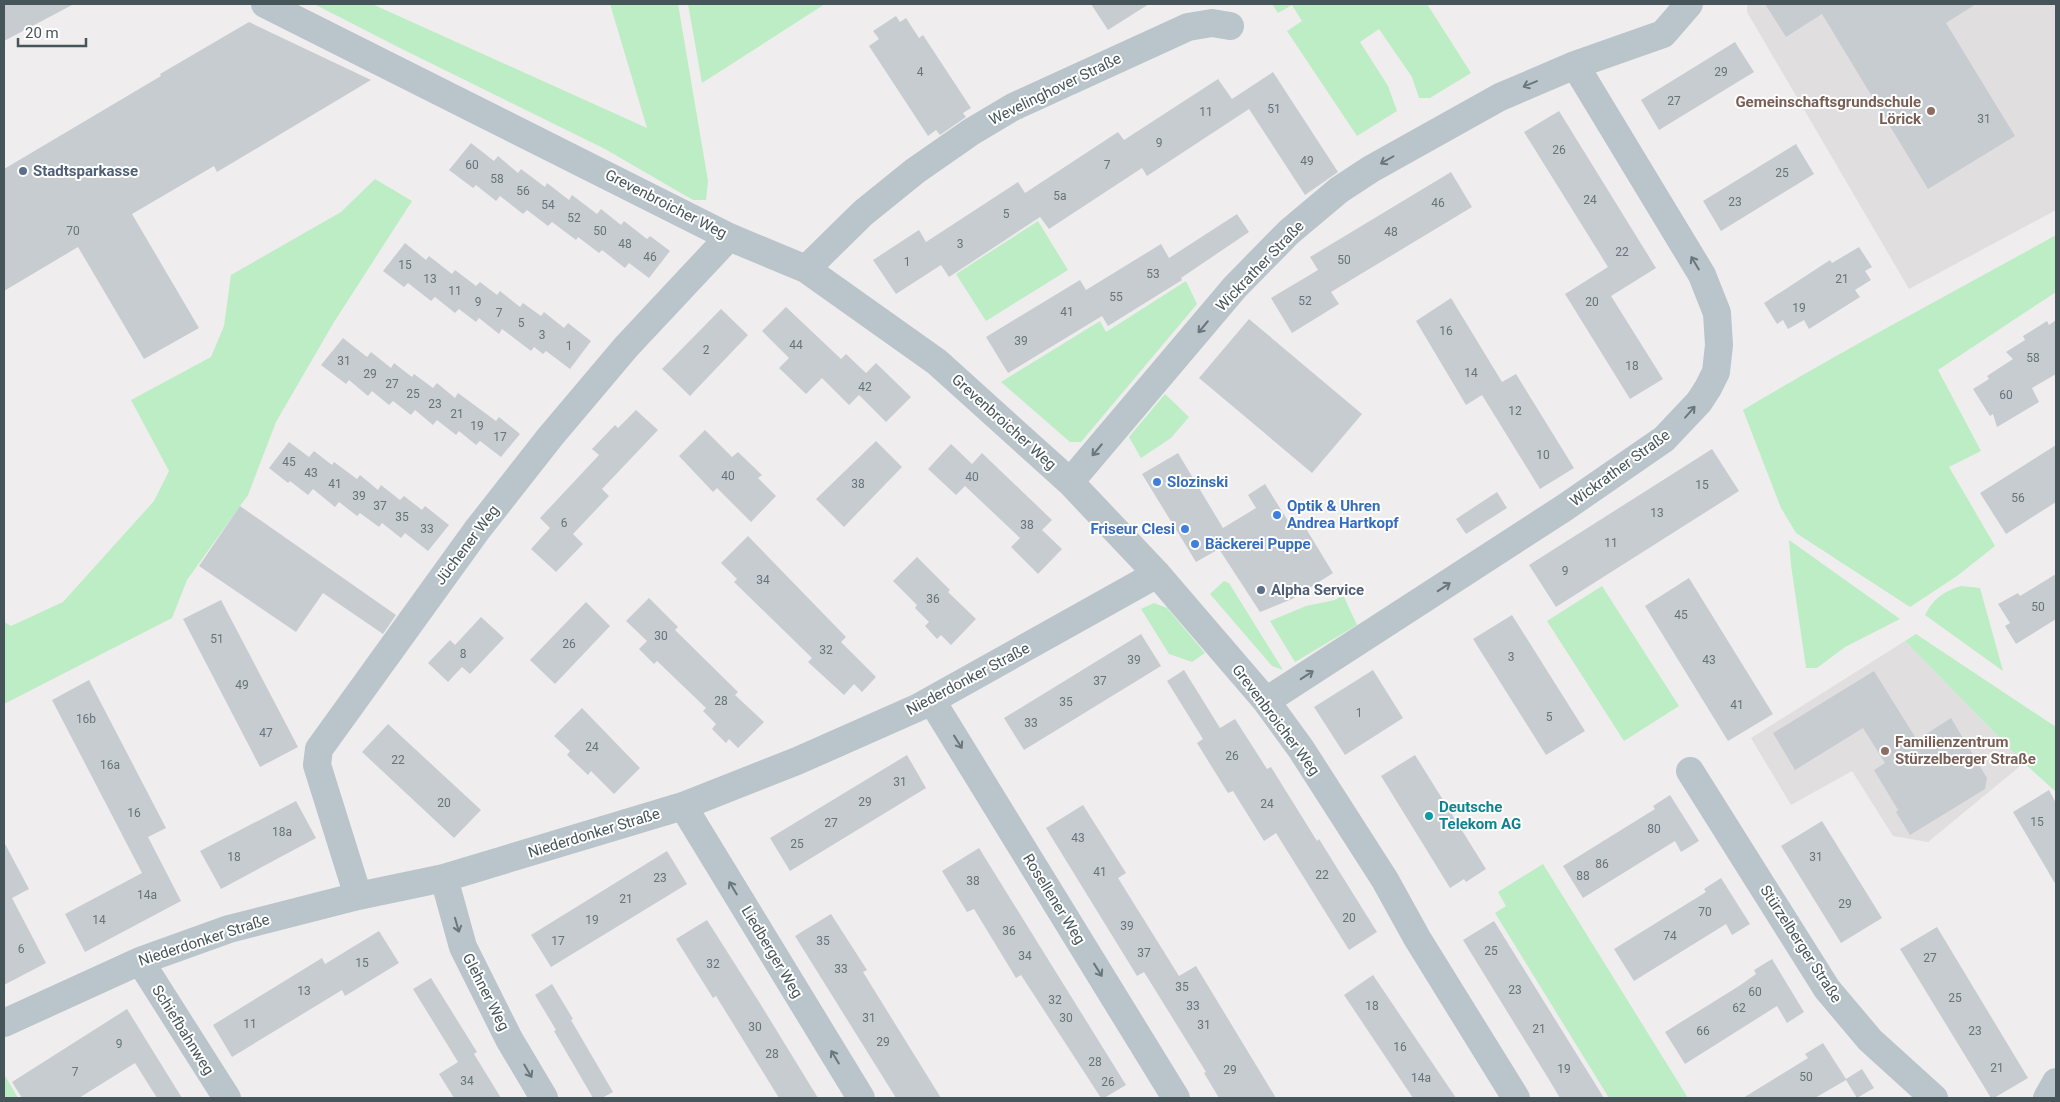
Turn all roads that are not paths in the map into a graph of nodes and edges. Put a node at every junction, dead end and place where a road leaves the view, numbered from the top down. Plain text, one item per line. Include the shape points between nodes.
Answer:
1 (265, 4) edge
2 (1689, 4) edge
3 (1230, 26) dead end
4 (1575, 65) junction
5 (729, 237) junction
6 (806, 270) junction
7 (1070, 482) junction
8 (1157, 574) junction
9 (932, 701) junction
10 (1266, 701) junction
11 (1690, 771) dead end
12 (683, 806) junction
13 (444, 878) junction
14 (358, 896) junction
15 (140, 961) junction
16 (4, 1023) edge
17 (2056, 1082) edge
18 (227, 1098) edge
19 (544, 1098) edge
20 (861, 1098) edge
21 (1176, 1098) edge
22 (1516, 1098) edge
23 (1934, 1098) edge
24 (2047, 1098) edge

1 - 5 street, Grevenbroicher Weg
2 - 4 street, Wickrather Straße via 1663,34
3 - 6 street, Wevelinghover Straße via 1212,23 1188,27 1013,107 909,176 863,213
4 -> 7 street, Wickrather Straße via 1500,97 1339,190 1289,232 1236,287
10 -> 4 street, Wickrather Straße via 1564,508 1664,438 1699,402 1716,372 1719,345 1717,313 1702,275
5 - 6 street, Grevenbroicher Weg
5 - 14 street, Jüchener Weg via 626,347 550,437 477,530 319,749 317,764
6 - 7 street, Grevenbroicher Weg via 937,362
7 - 8 street, Grevenbroicher Weg
8 - 9 street, Niederdonker Straße
8 - 10 street, Grevenbroicher Weg
9 - 12 street, Niederdonker Straße via 798,761
9 -> 21 street, Rosellener Weg
10 - 22 street, Grevenbroicher Weg via 1301,749 1385,880
11 - 23 street, Stürzelberger Straße via 1827,989 1870,1040
12 - 13 street, Niederdonker Straße
20 -> 12 street, Liedberger Weg
13 - 14 street, Niederdonker Straße
13 -> 19 street, Glehner Weg via 463,947 509,1039
14 - 15 street, Niederdonker Straße via 229,929
15 - 16 street, Niederdonker Straße
15 - 18 street, Schiefbahnweg
17 - 24 street

